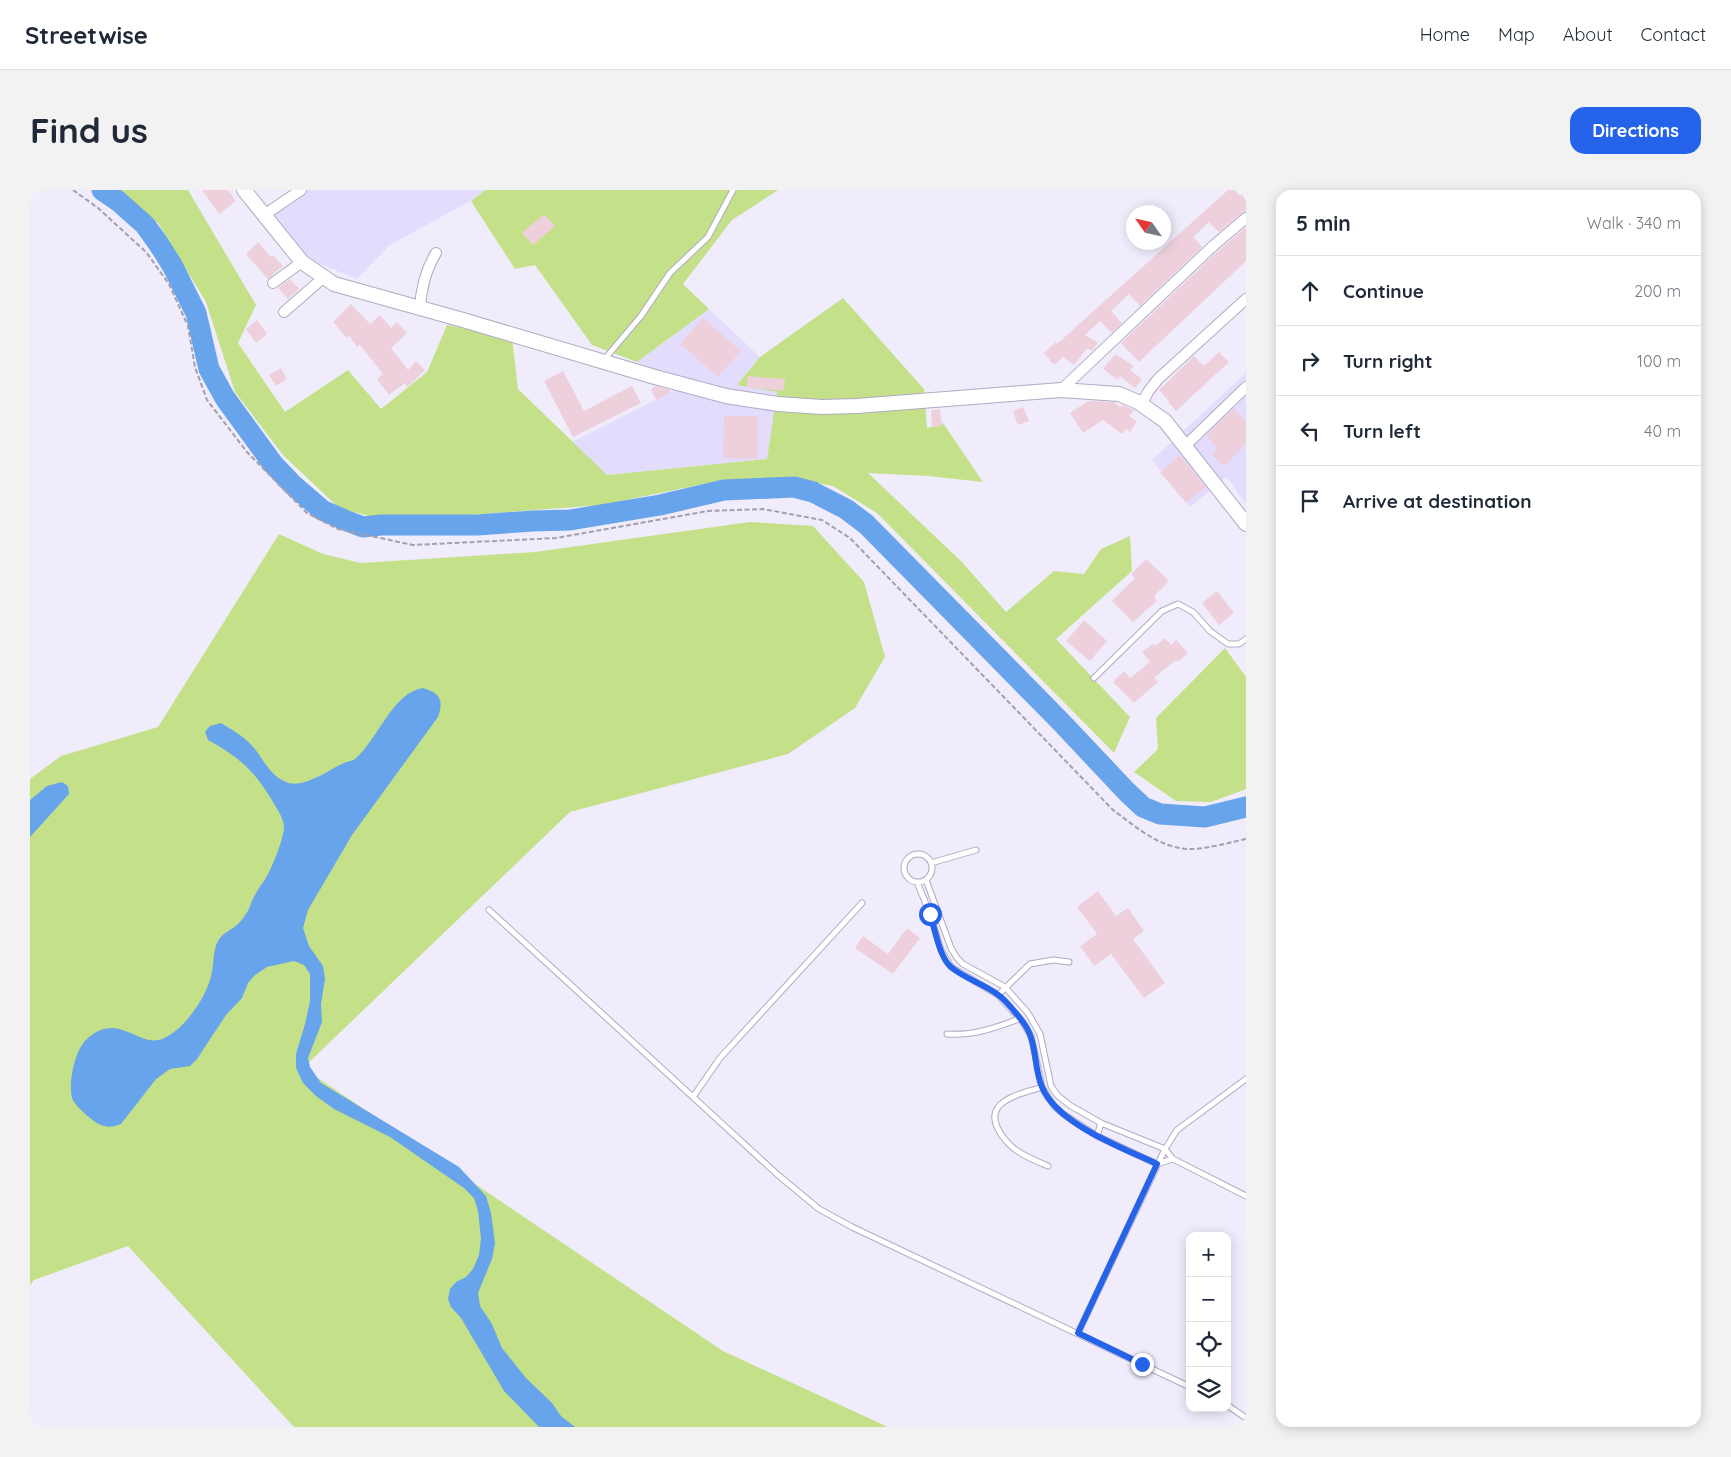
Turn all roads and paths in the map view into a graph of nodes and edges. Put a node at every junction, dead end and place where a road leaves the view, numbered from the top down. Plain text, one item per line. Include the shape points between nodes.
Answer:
1 (73, 190) edge
2 (244, 190) edge
3 (301, 190) edge
4 (733, 190) edge
5 (264, 215) junction
6 (1246, 218) edge
7 (436, 254) dead end
8 (302, 262) junction
9 (323, 278) junction
10 (274, 283) dead end
11 (1246, 299) edge
12 (420, 309) junction
13 (284, 312) dead end
14 (603, 362) junction
15 (1246, 387) edge
16 (1061, 390) junction
17 (1142, 404) junction
18 (1185, 446) junction
19 (1246, 524) edge
20 (1246, 639) edge
21 (1094, 678) dead end
22 (1246, 839) edge
23 (976, 850) dead end
24 (931, 863) junction
25 (926, 880) junction
26 (917, 882) junction
27 (862, 903) dead end
28 (489, 910) dead end
29 (1069, 962) dead end
30 (1005, 987) junction
31 (998, 995) junction
32 (1019, 1019) junction
33 (947, 1034) dead end
34 (1246, 1080) edge
35 (1042, 1087) junction
36 (692, 1097) junction
37 (1101, 1123) junction
38 (1097, 1136) junction
39 (1165, 1149) junction
40 (1173, 1160) junction
41 (1157, 1164) junction
42 (1048, 1166) dead end
43 (1246, 1196) edge
44 (1078, 1333) junction
45 (1186, 1385) edge
46 (1231, 1408) edge
47 (1246, 1418) edge

1 - 22 path via 98,208 152,260 169,284 188,326 195,368 207,400 246,452 307,513 338,529 413,545 556,538 708,511 763,509 822,520 850,538 1113,810 1148,835 1169,845 1192,850
2 - 5 street
3 - 5 street
4 - 14 lane via 708,237 670,274
5 - 8 street
6 - 16 street
7 - 12 street via 424,278
8 - 9 street
8 - 10 street
9 - 12 street
9 - 13 street
11 - 17 street via 1158,379
12 - 14 street
14 - 16 street via 726,396 822,407
15 - 18 street
16 - 17 street via 1118,394
17 - 18 street via 1165,422
18 - 19 street
20 - 21 lane via 1239,644 1228,644 1210,631 1193,612 1178,604 1162,611
23 - 24 lane
24 - 25 lane via 932,872
24 - 26 lane via 919,854 907,860 905,874
25 - 26 lane
25 - 30 lane via 957,958
26 - 31 lane via 941,950 951,967
27 - 36 lane via 720,1058
28 - 36 lane
29 - 30 lane via 1053,960 1030,964
30 - 31 lane
30 - 37 lane via 1028,1012 1040,1034 1051,1086 1058,1096
31 - 32 lane
32 - 33 lane via 982,1032
32 - 35 lane via 1031,1036
34 - 39 lane via 1177,1130
35 - 38 lane via 1054,1106
35 - 42 lane via 1007,1099 998,1107 995,1122 1002,1139 1011,1148
36 - 44 lane via 819,1209
37 - 38 lane
37 - 39 lane
38 - 41 lane
39 - 40 lane
39 - 41 lane
40 - 41 lane
40 - 43 lane
41 - 44 lane
44 - 45 lane
46 - 47 lane

